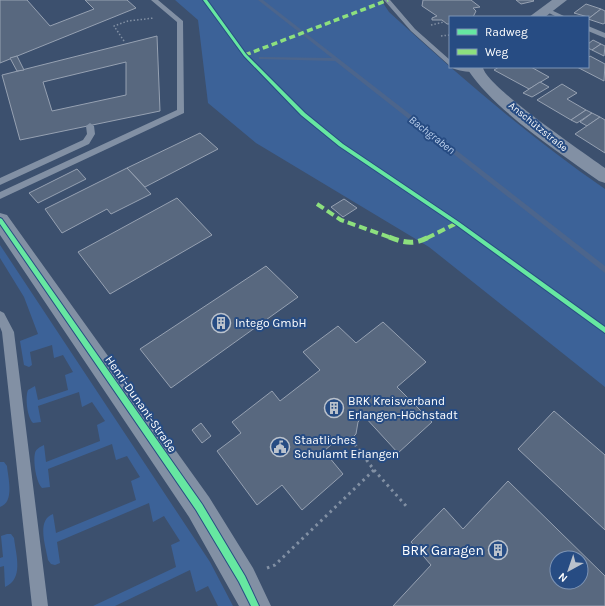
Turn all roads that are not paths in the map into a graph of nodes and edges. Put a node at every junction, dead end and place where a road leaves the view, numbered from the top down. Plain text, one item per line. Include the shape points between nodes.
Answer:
1 (154, 0) edge
2 (388, 0) edge
3 (560, 0) edge
4 (541, 13) edge
5 (558, 16) edge
6 (589, 28) edge
7 (605, 36) edge
8 (449, 63) edge
9 (466, 68) edge
10 (476, 69) edge
11 (90, 126) dead end
12 (605, 177) edge
13 (0, 182) edge
14 (0, 196) edge
15 (0, 220) edge
16 (0, 316) edge
17 (40, 606) edge
18 (255, 606) edge

1 - 14 lane via 180,21 181,111
2 - 8 lane via 413,30
3 - 4 street
4 - 5 lane
6 - 7 lane
9 - 10 lane
10 - 12 street, Anschützstraße via 484,82 531,123
11 - 13 lane via 91,134 86,142
15 - 18 street, Henri-Dunant-Straße via 199,507
16 - 17 lane via 8,332

